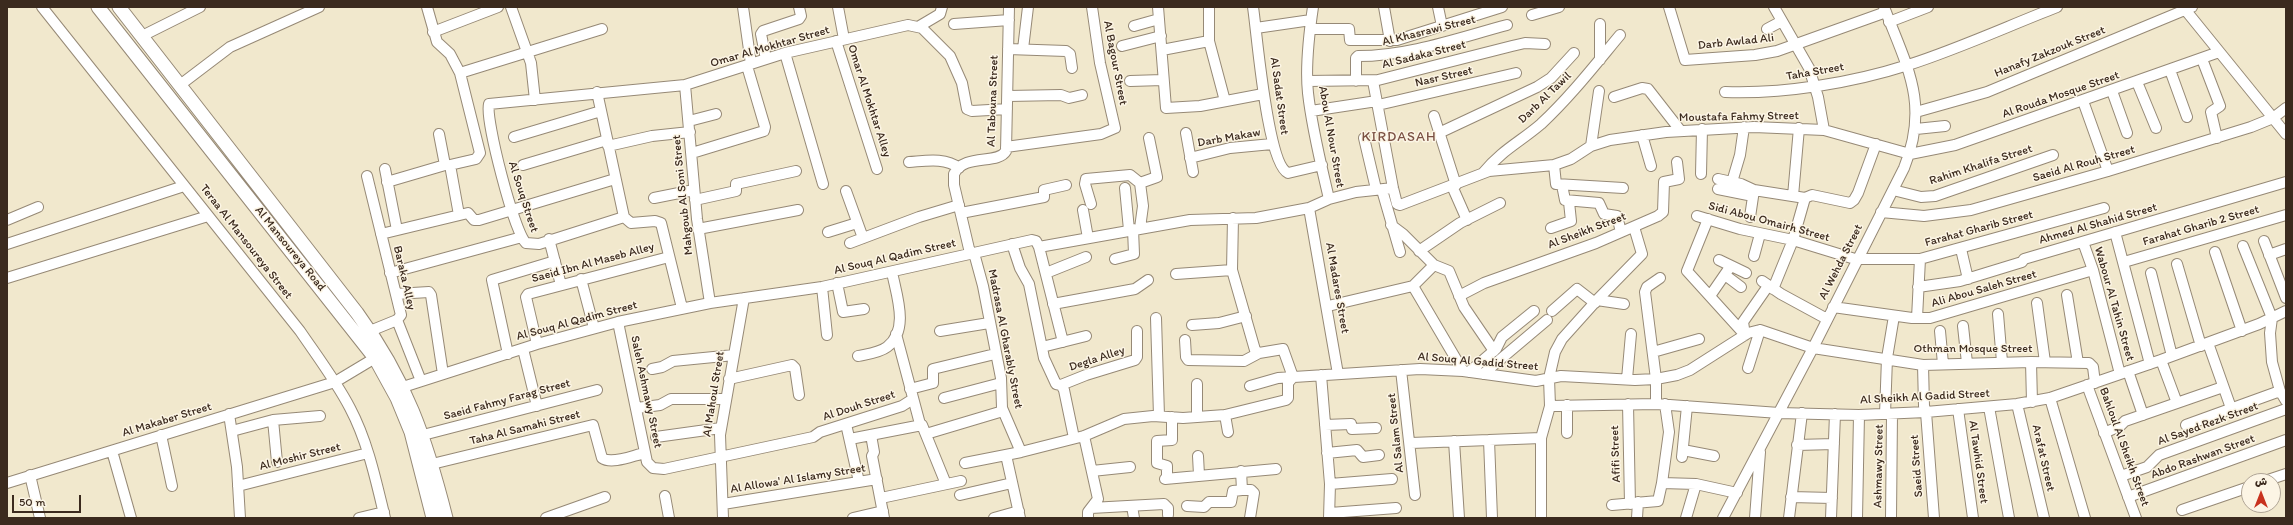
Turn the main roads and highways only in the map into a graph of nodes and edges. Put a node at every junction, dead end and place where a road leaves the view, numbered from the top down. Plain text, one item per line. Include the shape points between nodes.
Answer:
1 (98, 7) edge
2 (119, 7) edge
3 (138, 31) junction
4 (122, 37) junction
5 (433, 518) edge
6 (446, 518) edge

1 - 4 main road, Al Mansoureya Road
2 - 3 main road, Al Mansoureya Road
3 - 4 main road
3 - 6 main road, Al Mansoureya Road via 370,331 403,387 423,435
4 - 5 main road, Al Mansoureya Road via 375,358 397,398 411,432

